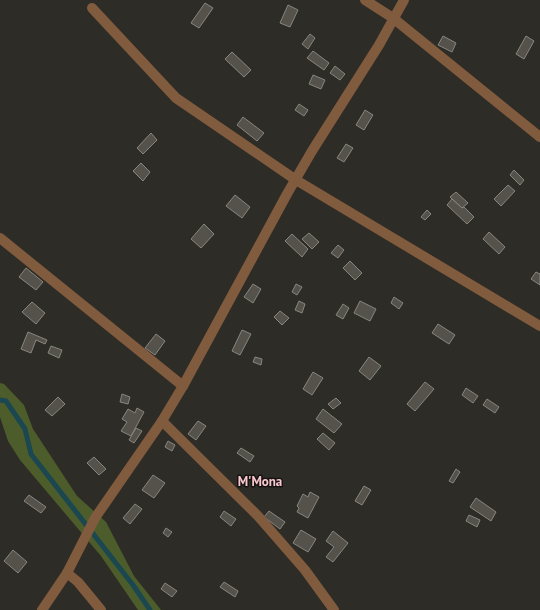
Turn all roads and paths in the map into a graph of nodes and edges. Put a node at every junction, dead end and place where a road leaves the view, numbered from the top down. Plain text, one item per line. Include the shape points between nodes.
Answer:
1 (365, 0) edge
2 (404, 0) edge
3 (92, 8) dead end
4 (393, 18) junction
5 (540, 137) edge
6 (296, 180) junction
7 (0, 238) edge
8 (540, 326) edge
9 (183, 386) junction
10 (162, 421) junction
11 (66, 573) junction
12 (42, 610) edge
13 (101, 610) edge
14 (334, 610) edge

1 - 4 street
2 - 4 street
3 - 6 street via 176,98
4 - 5 street
4 - 6 street via 380,45
6 - 8 street
6 - 9 street
7 - 9 street
9 - 10 street
10 - 11 street via 95,518
10 - 14 street via 258,516 305,570
11 - 12 street
11 - 13 street via 78,582

